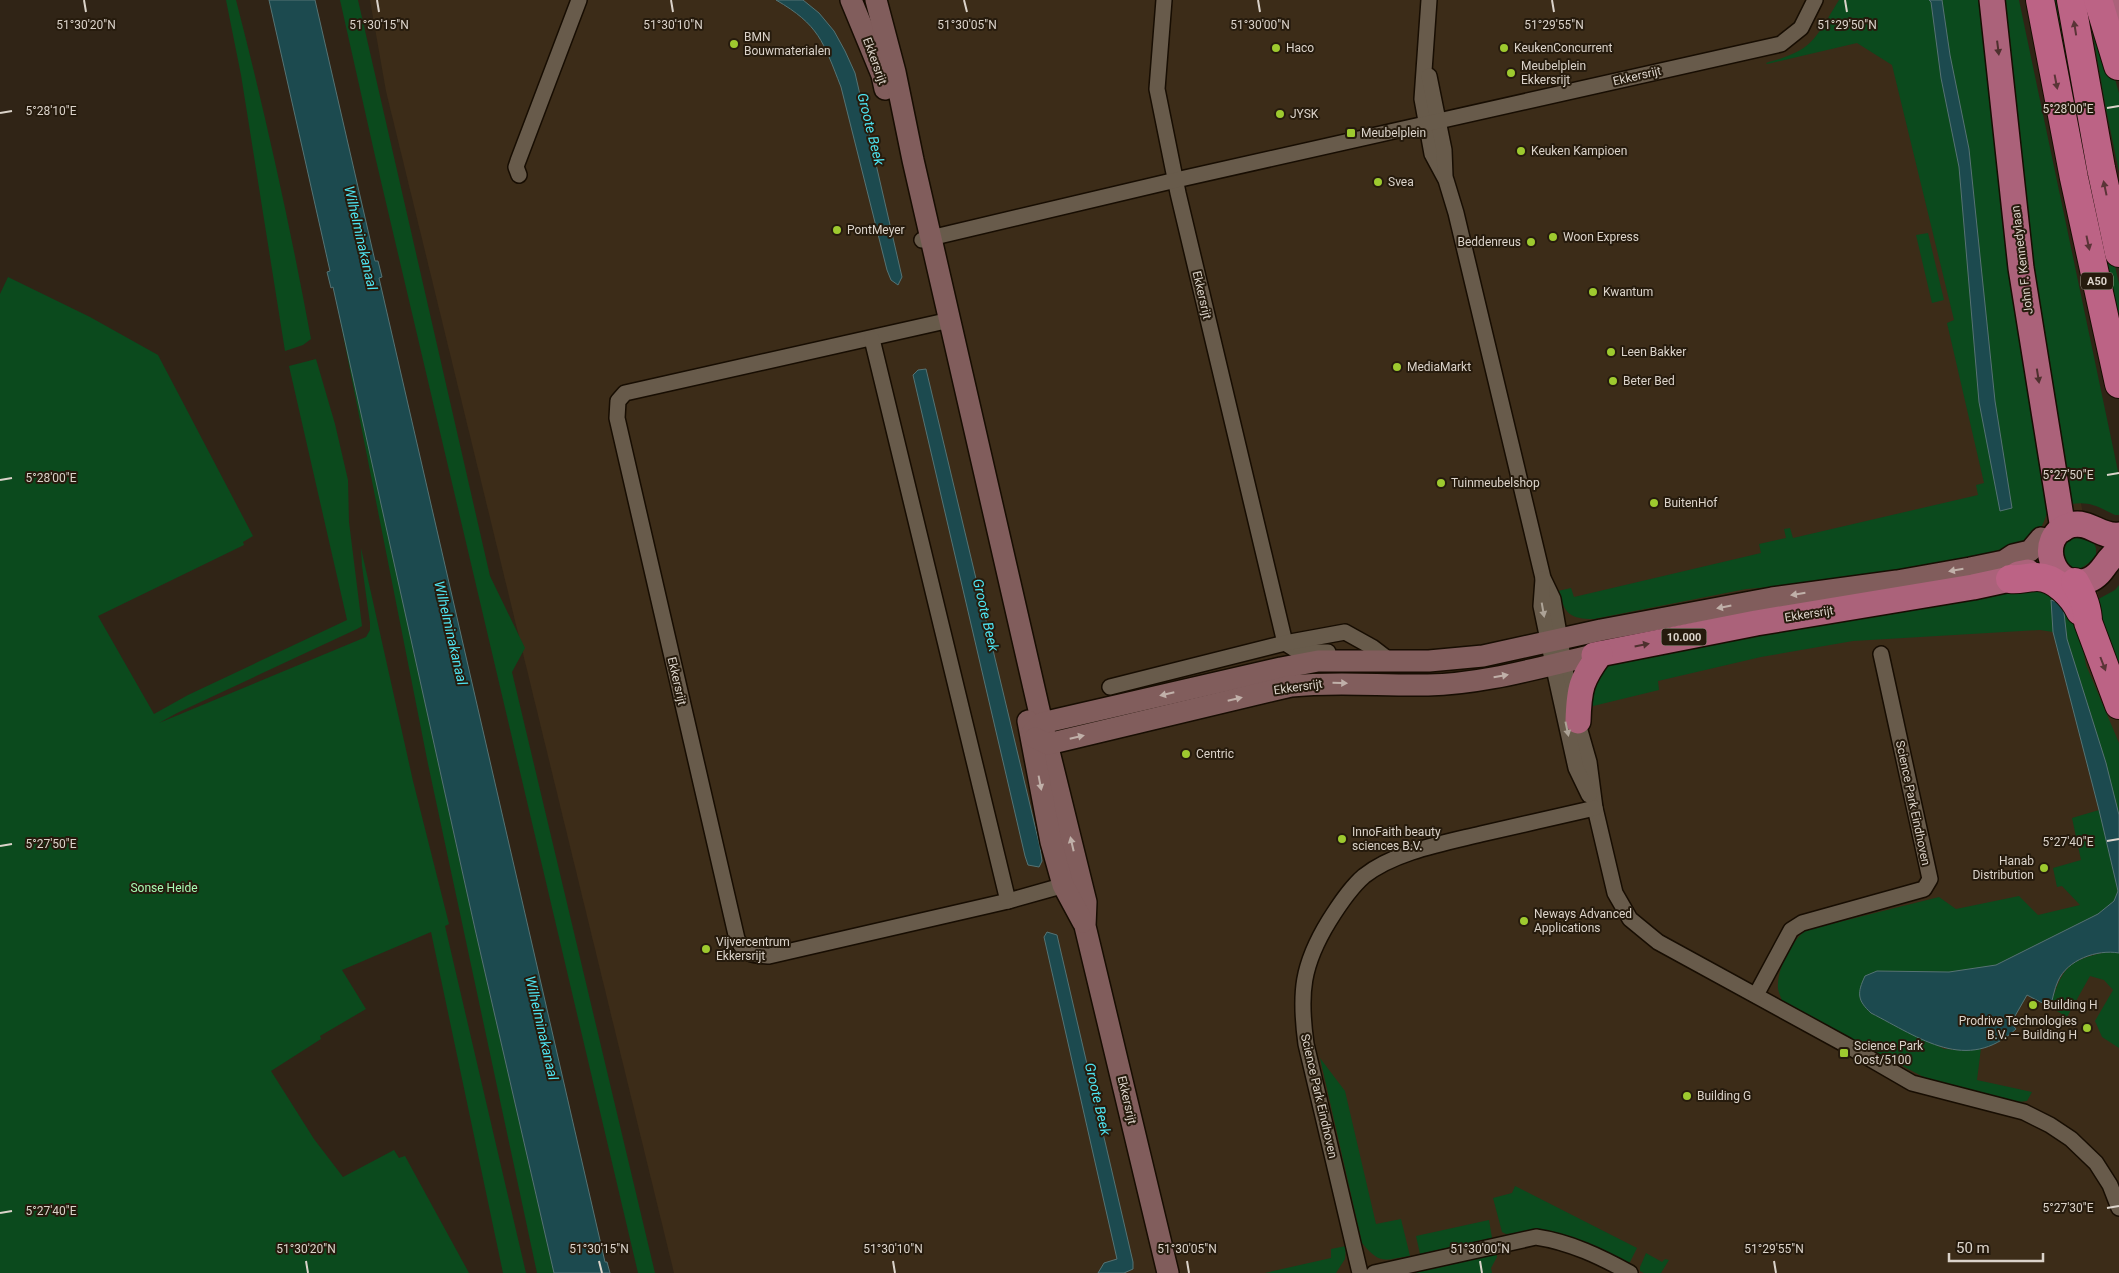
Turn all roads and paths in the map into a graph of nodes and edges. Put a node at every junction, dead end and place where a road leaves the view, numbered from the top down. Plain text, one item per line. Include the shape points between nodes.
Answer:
1 (578, 0) edge
2 (851, 0) edge
3 (876, 0) edge
4 (1164, 0) edge
5 (1428, 0) edge
6 (1816, 0) edge
7 (1992, 0) edge
8 (2040, 0) edge
9 (2071, 0) edge
10 (2098, 0) edge
11 (2115, 0) edge
12 (2118, 68) edge
13 (1431, 121) junction
14 (519, 175) dead end
15 (1176, 180) junction
16 (926, 240) junction
17 (2119, 253) edge
18 (945, 321) junction
19 (872, 339) junction
20 (2119, 384) edge
21 (2119, 526) edge
22 (2119, 535) edge
23 (2058, 547) junction
24 (2119, 551) edge
25 (2007, 570) junction
26 (2088, 622) junction
27 (1555, 641) junction
28 (1285, 643) junction
29 (1597, 654) junction
30 (1881, 654) dead end
31 (1389, 660) junction
32 (1344, 661) junction
33 (1559, 663) junction
34 (1110, 687) dead end
35 (2119, 705) edge
36 (1578, 721) junction
37 (1040, 734) junction
38 (1595, 808) junction
39 (1072, 883) junction
40 (1008, 901) junction
41 (1756, 995) junction
42 (2119, 1208) edge
43 (1168, 1273) edge
44 (1360, 1273) edge
45 (1374, 1273) edge
46 (1630, 1273) edge

1 - 14 street via 518,161
2 - 16 main road, Ekkersrijt via 882,75
3 - 16 main road, Ekkersrijt via 895,72
4 - 15 street, Ekkersrijt via 1158,89
5 - 13 street via 1425,53
6 - 13 street, Ekkersrijt via 1800,28 1781,44
7 -> 23 highway, John F. Kennedylaan via 2021,268
8 -> 20 highway, A50 via 2074,178
17 -> 9 highway
10 - 12 highway
11 - 12 highway
13 - 15 street, Ekkersrijt
13 - 27 street via 1444,150 1446,180 1543,578 1553,599
15 - 16 street, Ekkersrijt
15 - 28 street, Ekkersrijt
16 - 18 main road, Ekkersrijt
18 - 19 street, Ekkersrijt
18 - 37 main road, Ekkersrijt
19 - 40 street
19 - 40 street, Ekkersrijt via 625,393 618,401 617,418 737,939 743,950 752,955 769,956
21 - 23 highway via 2086,514
22 - 23 highway via 2104,534 2081,524 2072,525
23 - 24 highway via 2086,581 2095,577 2110,557
23 - 25 highway, Ekkersrijt / 10.000 via 2018,574
23 - 26 highway via 2088,612
25 - 26 highway via 2019,580 2045,578 2071,595
25 -> 27 main road, Ekkersrijt / 10.000 via 1772,598
29 -> 25 highway, Ekkersrijt / 10.000 via 1756,623 1973,587
26 -> 35 highway
27 - 31 main road, Ekkersrijt / 10.000 via 1463,659
27 - 33 street
28 - 31 street via 1345,632
28 - 32 street, Ekkersrijt via 1299,652 1328,652
28 - 34 street
29 - 33 main road, Ekkersrijt / 10.000
29 - 36 highway via 1581,684
30 - 41 street, Science Park Eindhoven via 1930,878 1924,889 1802,923 1792,930
31 - 32 main road, Ekkersrijt / 10.000
32 -> 37 main road, Ekkersrijt / 10.000 via 1318,661 1281,668
33 - 36 street
37 -> 33 main road, Ekkersrijt / 10.000 via 1291,686 1321,682 1430,685 1481,679
33 -> 38 street via 1576,768
36 - 38 street via 1589,762
37 - 39 main road, Ekkersrijt via 1051,842
38 - 41 street via 1615,893 1630,919 1658,942
38 - 44 street, Science Park Eindhoven via 1426,847 1391,861 1364,876 1340,903 1320,935 1305,977 1301,1008 1306,1044
39 - 40 street, Ekkersrijt
39 - 43 main road, Ekkersrijt via 1086,926
41 - 42 street via 1912,1083 2024,1112 2050,1125 2071,1139 2096,1164 2110,1185
45 - 46 street via 1536,1237 1554,1239

